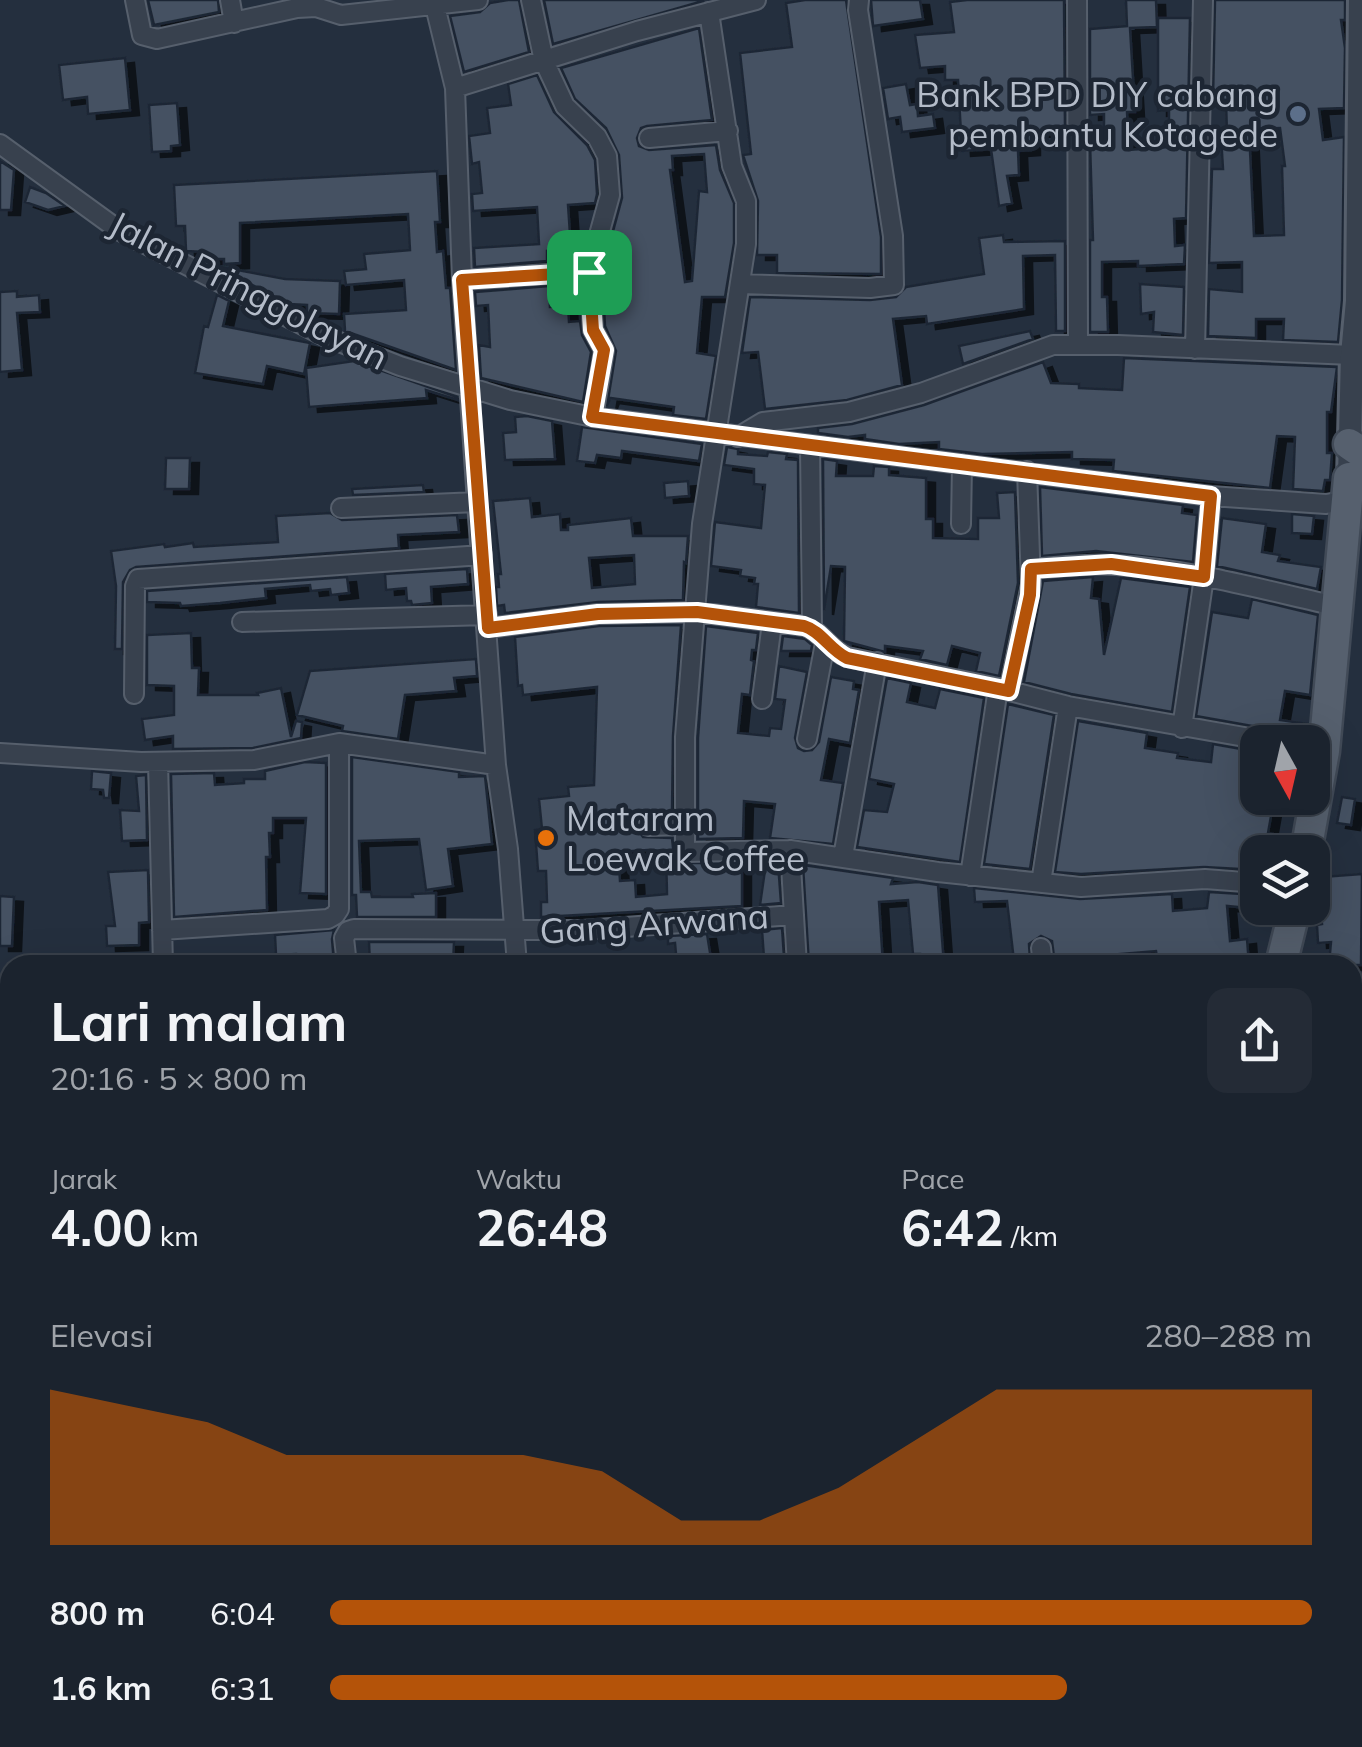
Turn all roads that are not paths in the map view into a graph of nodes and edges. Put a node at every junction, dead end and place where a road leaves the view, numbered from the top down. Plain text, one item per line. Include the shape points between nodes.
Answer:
1 (136, 0) edge
2 (230, 0) edge
3 (478, 0) edge
4 (531, 0) edge
5 (756, 0) edge
6 (860, 0) edge
7 (1077, 0) edge
8 (1203, 0) edge
9 (1360, 0) edge
10 (435, 6) junction
11 (684, 10) edge
12 (709, 12) junction
13 (234, 22) junction
14 (544, 61) junction
15 (456, 88) junction
16 (728, 130) junction
17 (649, 138) dead end
18 (0, 144) edge
19 (589, 272) junction
20 (462, 280) junction
21 (741, 284) junction
22 (1360, 301) edge
23 (1078, 344) junction
24 (1195, 349) junction
25 (1352, 355) junction
26 (470, 387) junction
27 (592, 417) junction
28 (716, 434) junction
29 (738, 437) junction
30 (810, 446) junction
31 (962, 464) junction
32 (1027, 471) junction
33 (1355, 476) edge
34 (1211, 496) junction
35 (477, 502) junction
36 (341, 508) dead end
37 (962, 524) dead end
38 (482, 556) junction
39 (1031, 569) junction
40 (1204, 577) junction
41 (1336, 606) junction
42 (697, 612) junction
43 (487, 621) junction
44 (242, 622) dead end
45 (772, 624) junction
46 (812, 628) junction
47 (825, 644) junction
48 (877, 662) junction
49 (1004, 689) junction
50 (134, 694) dead end
51 (762, 700) dead end
52 (1068, 706) junction
53 (1321, 725) edge
54 (1182, 728) junction
55 (1240, 737) edge
56 (807, 740) dead end
57 (339, 743) junction
58 (0, 753) edge
59 (158, 762) junction
60 (496, 764) junction
61 (684, 825) junction
62 (648, 826) dead end
63 (790, 850) junction
64 (843, 857) junction
65 (970, 876) junction
66 (1240, 882) edge
67 (1041, 883) junction
68 (794, 914) junction
69 (1291, 925) edge
70 (162, 930) junction
71 (515, 932) junction
72 (163, 955) edge
73 (346, 955) edge
74 (516, 955) edge
75 (796, 955) edge
76 (1283, 955) edge

1 - 13 street via 139,29 151,38
2 - 13 street
3 - 10 street
4 - 14 street
5 - 12 street
6 - 21 street via 894,286
7 - 23 street
8 - 24 street
9 - 22 street
10 - 13 street via 332,15 309,7
10 - 15 street
11 - 12 street
11 - 14 street
12 - 16 street
14 - 15 street
14 - 19 street via 565,106 607,156 610,194
15 - 20 street
16 - 17 street
16 - 21 street via 746,201
18 - 26 street, Jalan Pringgolayan via 120,231 324,336
19 - 20 street
19 - 27 street via 593,330 604,350
20 - 26 street
21 - 28 street
22 - 25 street
23 - 24 street
23 - 29 street via 1054,346 884,404 763,422
24 - 25 street
25 - 33 street
26 - 27 street, Jalan Pringgolayan
26 - 35 street
27 - 28 street, Jalan Pringgolayan
28 - 29 street, Jalan Pringgolayan
28 - 42 street
29 - 30 street, Jalan Pringgolayan
30 - 31 street, Jalan Pringgolayan
30 - 46 street
31 - 32 street, Jalan Pringgolayan
31 - 37 street
32 - 34 street, Jalan Pringgolayan
32 - 39 street
33 - 34 street, Jalan Pringgolayan via 1326,504
33 - 41 main road
34 - 40 street
35 - 36 street
35 - 38 street
38 - 43 street
38 - 50 street via 138,580
39 - 40 street via 1111,564
39 - 49 street
40 - 41 street
40 - 54 street
41 - 53 main road
42 - 43 street
42 - 45 street
42 - 61 street
43 - 44 street
43 - 60 street
45 - 46 street
45 - 51 street
46 - 47 street
47 - 48 street via 847,658
47 - 56 street
48 - 49 street
48 - 64 street
49 - 52 street
49 - 65 street
52 - 54 street
52 - 67 street
54 - 55 street
57 - 59 street via 254,760
57 - 60 street
57 - 70 street via 336,915
58 - 59 street
59 - 70 street
60 - 71 street
61 - 62 street
61 - 63 street via 684,852
63 - 64 street
63 - 68 street
64 - 65 street
65 - 67 street
66 - 67 street
68 - 71 street, Gang Arwana
68 - 75 street
69 - 76 main road
70 - 72 street
71 - 73 street, Gang Arwana via 350,929
71 - 74 street

